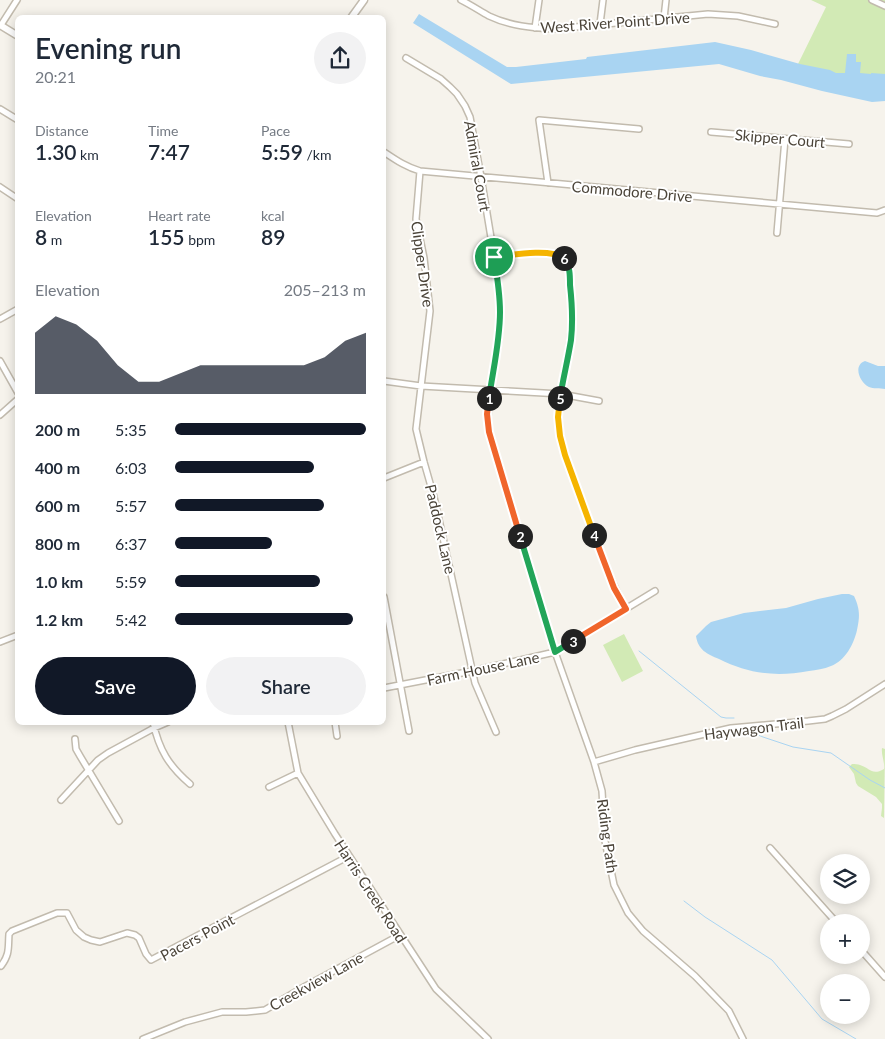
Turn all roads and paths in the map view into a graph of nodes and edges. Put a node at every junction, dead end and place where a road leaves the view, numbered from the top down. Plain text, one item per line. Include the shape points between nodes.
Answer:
1 (17, 0) edge
2 (364, 0) edge
3 (462, 0) edge
4 (539, 0) edge
5 (603, 0) edge
6 (666, 0) edge
7 (872, 0) edge
8 (885, 6) edge
9 (353, 15) edge
10 (664, 18) junction
11 (600, 24) junction
12 (774, 24) dead end
13 (0, 25) edge
14 (536, 28) junction
15 (15, 34) edge
16 (406, 58) dead end
17 (0, 109) edge
18 (15, 118) edge
19 (638, 129) dead end
20 (711, 132) dead end
21 (785, 139) junction
22 (849, 144) dead end
23 (386, 153) edge
24 (420, 172) junction
25 (481, 177) junction
26 (548, 183) junction
27 (0, 188) edge
28 (15, 196) edge
29 (780, 204) junction
30 (885, 210) edge
31 (777, 233) dead end
32 (494, 257) junction
33 (15, 311) edge
34 (0, 319) edge
35 (0, 361) edge
36 (386, 381) edge
37 (421, 386) junction
38 (15, 388) edge
39 (490, 391) junction
40 (561, 394) junction
41 (599, 400) dead end
42 (15, 402) edge
43 (0, 414) edge
44 (424, 462) junction
45 (386, 477) edge
46 (654, 591) dead end
47 (386, 607) edge
48 (626, 609) junction
49 (15, 636) edge
50 (0, 642) edge
51 (555, 652) junction
52 (472, 671) junction
53 (885, 680) edge
54 (885, 684) edge
55 (401, 685) junction
56 (386, 688) edge
57 (878, 688) junction
58 (154, 725) edge
59 (289, 725) edge
60 (335, 725) edge
61 (409, 731) dead end
62 (496, 732) dead end
63 (337, 736) dead end
64 (75, 739) dead end
65 (594, 762) junction
66 (88, 770) junction
67 (298, 773) junction
68 (190, 784) dead end
69 (269, 787) dead end
70 (61, 800) dead end
71 (119, 821) dead end
72 (770, 848) dead end
73 (349, 856) junction
74 (829, 914) edge
75 (400, 935) junction
76 (870, 960) edge
77 (1, 966) edge
78 (885, 976) edge
79 (144, 1039) edge
80 (488, 1039) edge
81 (742, 1039) edge

1 - 13 street
2 - 9 street
3 - 14 street, West River Point Drive via 502,21
4 - 14 street
5 - 11 street
6 - 10 street
7 - 8 street
10 - 11 street, West River Point Drive
10 - 12 street, West River Point Drive via 721,14
11 - 14 street, West River Point Drive
13 - 15 street
16 - 25 street, Admiral Court via 445,83 465,106
17 - 18 street
19 - 26 street via 539,120
20 - 21 street, Skipper Court
21 - 22 street, Skipper Court
21 - 29 street
23 - 24 street, Commodore Drive
24 - 25 street, Commodore Drive
24 - 37 street, Clipper Drive via 416,218 430,311
25 - 26 street, Commodore Drive
25 - 32 street, Admiral Court
26 - 29 street, Commodore Drive
27 - 28 street
29 - 30 street, Commodore Drive via 877,214
29 - 31 street
32 - 39 street, Admiral Court via 500,313
32 - 40 street via 553,254 566,260 572,323
33 - 34 street
35 - 38 street
36 - 37 street
37 - 39 street
37 - 44 street, Paddock Lane via 416,429
39 - 40 street
39 - 51 street, Admiral Court via 489,432
40 - 41 street
40 - 48 street via 558,417 565,455 604,565
42 - 43 street
44 - 45 street
44 - 52 street, Paddock Lane
46 - 48 street, Farm House Lane
47 - 55 street
48 - 51 street, Farm House Lane
49 - 50 street
51 - 52 street, Farm House Lane
51 - 65 street, Riding Path
52 - 55 street, Farm House Lane
52 - 62 street, Paddock Lane
53 - 57 street, Haywagon Trail
54 - 57 street, Haywagon Trail
55 - 56 street, Farm House Lane
55 - 61 street
57 - 65 street, Haywagon Trail via 824,719 731,728
58 - 66 street via 108,753
58 - 68 street via 165,758
59 - 67 street, Harris Creek Road
60 - 63 street
64 - 66 street via 76,749
65 - 81 street, Riding Path via 602,791 614,885 628,913 729,1012
66 - 70 street
66 - 71 street
67 - 69 street
67 - 73 street, Harris Creek Road
72 - 74 street
73 - 75 street, Harris Creek Road
73 - 77 street, Pacers Point via 151,960 135,935 127,933 100,942 91,940 76,930 67,913 61,912 12,931 9,934 10,950
75 - 79 street, Creekview Lane via 265,1010 222,1012 185,1022
75 - 80 street, Harris Creek Road via 436,989
76 - 78 street

